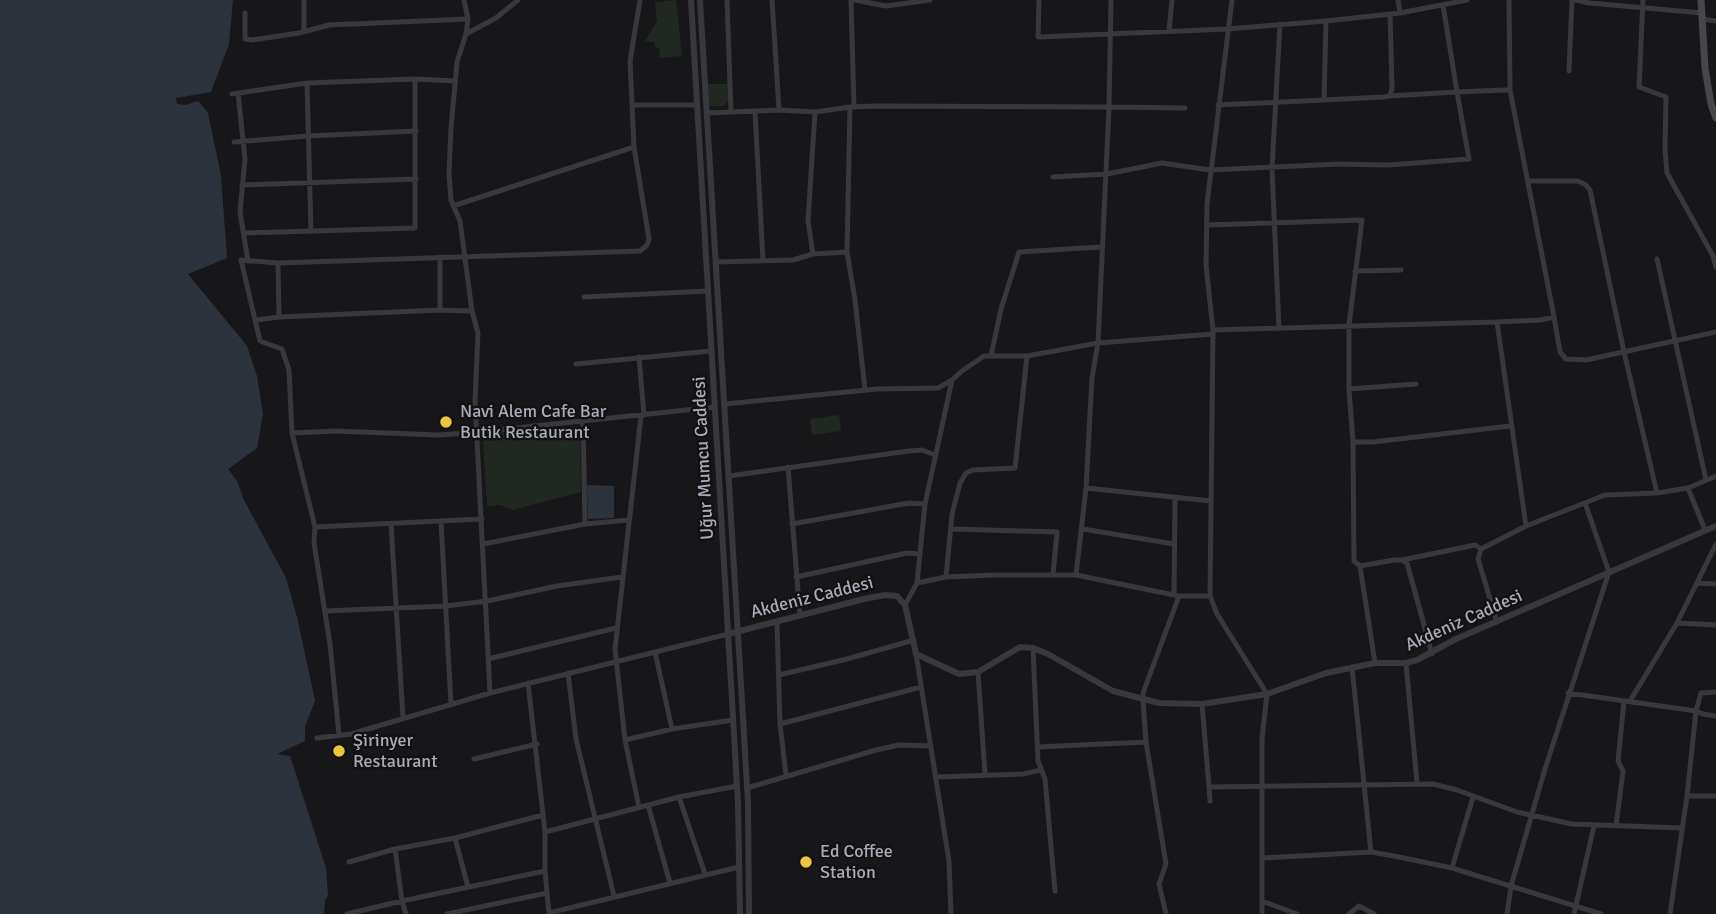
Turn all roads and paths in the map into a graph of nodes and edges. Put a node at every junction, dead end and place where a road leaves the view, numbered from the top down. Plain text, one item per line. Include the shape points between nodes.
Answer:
1 (304, 0) edge
2 (464, 0) edge
3 (519, 0) edge
4 (640, 0) edge
5 (691, 0) edge
6 (701, 0) edge
7 (727, 0) edge
8 (772, 0) edge
9 (853, 0) edge
10 (930, 0) edge
11 (1038, 0) edge
12 (1111, 0) edge
13 (1172, 0) edge
14 (1232, 0) edge
15 (1398, 0) edge
16 (1467, 0) edge
17 (1509, 0) edge
18 (1573, 0) edge
19 (1643, 0) edge
20 (1701, 0) edge
21 (1451, 2) edge
22 (1443, 5) junction
23 (1643, 8) junction
24 (245, 13) dead end
25 (1400, 13) junction
26 (1390, 14) junction
27 (1702, 16) junction
28 (468, 19) junction
29 (1326, 21) junction
30 (1716, 21) edge
31 (1280, 24) junction
32 (1227, 29) junction
33 (304, 31) junction
34 (1169, 31) junction
35 (466, 34) junction
36 (1110, 35) junction
37 (1569, 71) dead end
38 (415, 79) junction
39 (455, 81) junction
40 (307, 83) junction
41 (1510, 90) junction
42 (1457, 92) junction
43 (1388, 96) junction
44 (1324, 100) junction
45 (1276, 103) junction
46 (632, 105) junction
47 (697, 105) junction
48 (1218, 105) junction
49 (852, 107) junction
50 (1109, 107) junction
51 (1185, 108) dead end
52 (779, 110) junction
53 (731, 111) junction
54 (755, 112) junction
55 (707, 113) junction
56 (815, 113) junction
57 (1716, 118) edge
58 (416, 131) junction
59 (308, 136) junction
60 (244, 141) junction
61 (234, 142) dead end
62 (634, 147) junction
63 (1272, 168) junction
64 (1210, 170) junction
65 (1107, 174) junction
66 (1053, 177) dead end
67 (416, 179) junction
68 (1528, 181) junction
69 (310, 183) junction
70 (242, 185) junction
71 (453, 206) junction
72 (1275, 223) junction
73 (1206, 225) junction
74 (311, 232) junction
75 (244, 233) junction
76 (1101, 247) junction
77 (847, 253) junction
78 (813, 254) junction
79 (464, 256) junction
80 (440, 257) junction
81 (1657, 259) dead end
82 (248, 261) junction
83 (763, 261) junction
84 (716, 262) junction
85 (278, 263) junction
86 (1716, 267) edge
87 (1401, 270) dead end
88 (1355, 271) junction
89 (708, 291) junction
90 (584, 297) dead end
91 (440, 310) junction
92 (472, 311) junction
93 (279, 317) junction
94 (1554, 317) junction
95 (256, 320) junction
96 (1497, 322) junction
97 (1349, 325) junction
98 (1279, 329) junction
99 (1213, 332) junction
100 (1716, 332) edge
101 (1674, 340) junction
102 (1098, 343) junction
103 (711, 351) junction
104 (1624, 352) junction
105 (991, 356) junction
106 (1027, 356) junction
107 (639, 357) junction
108 (576, 363) dead end
109 (952, 380) junction
110 (1416, 384) dead end
111 (1349, 389) junction
112 (865, 390) junction
113 (725, 404) junction
114 (715, 407) junction
115 (643, 416) junction
116 (583, 422) junction
117 (1510, 426) junction
118 (478, 431) junction
119 (292, 433) junction
120 (1353, 442) junction
121 (935, 455) junction
122 (788, 467) junction
123 (729, 475) junction
124 (1716, 476) edge
125 (1706, 480) junction
126 (1086, 488) junction
127 (1688, 488) junction
128 (1657, 493) junction
129 (1175, 499) junction
130 (1211, 501) junction
131 (1586, 502) junction
132 (925, 504) junction
133 (482, 520) junction
134 (629, 520) junction
135 (442, 522) junction
136 (391, 524) junction
137 (584, 524) junction
138 (792, 524) junction
139 (1526, 526) junction
140 (1716, 526) edge
141 (315, 527) junction
142 (951, 528) junction
143 (1083, 529) junction
144 (1705, 530) junction
145 (483, 544) junction
146 (1174, 544) junction
147 (1715, 548) edge
148 (1481, 549) junction
149 (919, 554) junction
150 (1402, 560) junction
151 (1360, 566) junction
152 (1609, 572) junction
153 (1054, 575) junction
154 (1076, 575) junction
155 (622, 577) junction
156 (796, 577) junction
157 (946, 577) junction
158 (918, 583) junction
159 (1698, 583) junction
160 (1716, 584) edge
161 (1176, 596) junction
162 (1210, 596) junction
163 (487, 601) junction
164 (905, 605) junction
165 (446, 606) junction
166 (395, 608) junction
167 (325, 611) junction
168 (800, 615) junction
169 (777, 622) junction
170 (1497, 622) junction
171 (1677, 623) junction
172 (1716, 625) edge
173 (616, 628) junction
174 (738, 630) junction
175 (728, 634) junction
176 (914, 640) junction
177 (1032, 648) junction
178 (655, 652) junction
179 (916, 654) junction
180 (1432, 654) junction
181 (488, 659) junction
182 (614, 662) junction
183 (1375, 663) junction
184 (1406, 663) junction
185 (1352, 667) junction
186 (978, 672) junction
187 (568, 673) junction
188 (779, 675) junction
189 (528, 683) junction
190 (921, 687) junction
191 (1716, 692) edge
192 (490, 693) junction
193 (1568, 693) junction
194 (1267, 694) junction
195 (1143, 700) junction
196 (1627, 701) junction
197 (451, 704) junction
198 (1202, 704) junction
199 (1696, 711) junction
200 (1716, 716) edge
201 (403, 718) junction
202 (733, 720) junction
203 (780, 723) junction
204 (672, 729) junction
205 (339, 735) junction
206 (317, 738) dead end
207 (625, 740) junction
208 (1146, 743) junction
209 (537, 744) junction
210 (931, 746) junction
211 (1037, 747) junction
212 (474, 759) dead end
213 (1041, 770) junction
214 (985, 774) junction
215 (786, 775) junction
216 (937, 777) junction
217 (1364, 783) junction
218 (1417, 783) junction
219 (737, 786) junction
220 (1209, 787) junction
221 (1262, 787) junction
222 (747, 788) junction
223 (1687, 796) junction
224 (1716, 796) edge
225 (679, 797) junction
226 (1473, 797) junction
227 (1210, 801) dead end
228 (648, 805) junction
229 (639, 807) junction
230 (543, 815) junction
231 (1531, 815) junction
232 (594, 819) junction
233 (1594, 826) junction
234 (1616, 826) junction
235 (1682, 828) junction
236 (545, 832) junction
237 (455, 838) junction
238 (396, 849) junction
239 (1371, 852) junction
240 (1263, 858) junction
241 (349, 862) dead end
242 (739, 867) junction
243 (749, 867) junction
244 (1452, 869) junction
245 (545, 871) junction
246 (705, 874) junction
247 (670, 883) junction
248 (1511, 886) junction
249 (468, 887) junction
250 (1055, 891) dead end
251 (547, 893) junction
252 (614, 896) junction
253 (402, 901) junction
254 (1262, 901) junction
255 (1575, 905) junction
256 (549, 913) edge
257 (347, 914) edge
258 (406, 914) edge
259 (447, 914) edge
260 (740, 914) edge
261 (749, 914) edge
262 (951, 914) edge
263 (1166, 914) edge
264 (1262, 914) edge
265 (1297, 914) edge
266 (1349, 914) edge
267 (1374, 914) edge
268 (1507, 914) edge
269 (1574, 914) edge
270 (1601, 914) edge
271 (1670, 914) edge

1 - 33 street
2 - 28 street
3 - 35 street
4 - 46 street via 630,61
5 - 47 street, Uğur Mumcu Caddesi
6 - 55 street, Uğur Mumcu Caddesi
7 - 53 street
8 - 52 street
9 - 10 street via 886,6
9 - 49 street
11 - 36 street via 1038,37
12 - 36 street
13 - 34 street
14 - 32 street
15 - 25 street
16 - 21 street
17 - 41 street
18 - 23 street
18 - 37 street
19 - 23 street
20 - 27 main road
21 - 22 street
22 - 25 street
22 - 42 street
23 - 27 street
23 - 86 street via 1639,87 1666,97 1667,173
24 - 33 street via 245,38
25 - 26 street
26 - 29 street
26 - 43 street via 1392,89
27 - 30 street
27 - 57 main road
28 - 33 street via 329,24
28 - 35 street
29 - 31 street
29 - 44 street
31 - 32 street
31 - 45 street
32 - 34 street
32 - 48 street
34 - 36 street
35 - 39 street
36 - 50 street
38 - 39 street
38 - 40 street
38 - 58 street
39 - 71 street via 450,174
40 - 59 street
40 - 60 street via 235,94
41 - 42 street
41 - 68 street
42 - 43 street
42 - 63 street via 1469,159
43 - 44 street
44 - 45 street
45 - 48 street
45 - 63 street
46 - 47 street
46 - 62 street
47 - 89 street, Uğur Mumcu Caddesi
48 - 64 street
49 - 50 street
49 - 56 street
49 - 77 street
50 - 51 street
50 - 65 street
52 - 54 street
52 - 56 street
53 - 54 street
53 - 55 street
54 - 83 street
55 - 84 street, Uğur Mumcu Caddesi
56 - 78 street via 808,221
58 - 59 street
58 - 67 street
59 - 60 street
59 - 69 street
60 - 61 street
60 - 70 street
62 - 71 street
62 - 79 street via 649,236 643,249
63 - 64 street
63 - 72 street
64 - 65 street via 1162,163
64 - 73 street
65 - 66 street
65 - 76 street
67 - 69 street
67 - 74 street via 415,228
68 - 94 street
68 - 104 street via 1578,181 1588,187
69 - 70 street
69 - 74 street
70 - 75 street
71 - 79 street
72 - 73 street
72 - 88 street via 1362,220
72 - 98 street
73 - 99 street
74 - 75 street
75 - 82 street
76 - 102 street
76 - 105 street via 1019,252
77 - 78 street
77 - 112 street
78 - 83 street
79 - 80 street
79 - 92 street
80 - 85 street
80 - 91 street
81 - 101 street
82 - 85 street
82 - 95 street via 241,260
83 - 84 street
84 - 113 street, Uğur Mumcu Caddesi
85 - 93 street
87 - 88 street
88 - 97 street
89 - 90 street
89 - 103 street, Uğur Mumcu Caddesi
91 - 92 street
91 - 93 street
92 - 118 street via 478,333
93 - 95 street
94 - 96 street
94 - 104 street via 1560,352 1566,359
95 - 119 street via 260,341 282,349 289,370
96 - 97 street
96 - 117 street
97 - 98 street
97 - 111 street
98 - 99 street
99 - 102 street
99 - 130 street
100 - 101 street
101 - 104 street
101 - 125 street
102 - 106 street
102 - 126 street
103 - 107 street
103 - 114 street, Uğur Mumcu Caddesi
104 - 128 street
105 - 106 street
105 - 109 street via 978,359
106 - 142 street via 1016,468 966,473
107 - 108 street
107 - 115 street
109 - 112 street via 938,388
109 - 121 street
110 - 111 street
111 - 120 street
112 - 113 street
113 - 123 street, Uğur Mumcu Caddesi
114 - 115 street
114 - 175 street, Uğur Mumcu Caddesi
115 - 116 street
115 - 134 street
116 - 118 street
116 - 137 street
117 - 120 street
117 - 139 street
118 - 119 street via 438,435
118 - 133 street
119 - 141 street
120 - 151 street via 1354,561
121 - 122 street via 909,451
121 - 132 street
122 - 123 street
122 - 138 street
123 - 174 street, Uğur Mumcu Caddesi
124 - 125 street
125 - 127 street
126 - 129 street
126 - 143 street
127 - 128 street
127 - 144 street
128 - 131 street via 1605,495
129 - 130 street
129 - 146 street
130 - 162 street
131 - 139 street
131 - 152 street
132 - 138 street
132 - 149 street
133 - 135 street
133 - 145 street
134 - 137 street
134 - 155 street
135 - 136 street
135 - 165 street
136 - 141 street
136 - 166 street
137 - 145 street
138 - 156 street
139 - 148 street
140 - 144 street, Akdeniz Caddesi
141 - 167 street
142 - 153 street via 1057,532
142 - 157 street
143 - 146 street
143 - 154 street
144 - 152 street, Akdeniz Caddesi
145 - 163 street
146 - 161 street
147 - 159 street
148 - 150 street via 1475,545
148 - 170 street via 1478,559
149 - 156 street
149 - 158 street
150 - 151 street
150 - 180 street via 1410,571
151 - 183 street
152 - 170 street, Akdeniz Caddesi
152 - 193 street
153 - 154 street
153 - 157 street
154 - 161 street
155 - 163 street
155 - 173 street
156 - 168 street
157 - 158 street
158 - 164 street
159 - 160 street
159 - 171 street
161 - 162 street
161 - 195 street
162 - 194 street
163 - 165 street
163 - 181 street
164 - 168 street, Akdeniz Caddesi via 897,596 885,595
164 - 176 street
165 - 166 street
165 - 197 street
166 - 167 street
166 - 201 street
167 - 205 street
168 - 169 street, Akdeniz Caddesi
169 - 174 street, Akdeniz Caddesi
169 - 188 street
170 - 180 street, Akdeniz Caddesi
171 - 172 street
171 - 196 street
173 - 181 street
173 - 182 street
174 - 175 street, Akdeniz Caddesi
174 - 222 street, Uğur Mumcu Caddesi
175 - 178 street
175 - 202 street, Uğur Mumcu Caddesi
176 - 179 street
176 - 188 street
177 - 186 street via 1009,652
177 - 195 street, Akdeniz Caddesi via 1113,691
177 - 211 street
178 - 182 street
178 - 204 street
179 - 186 street via 959,674
179 - 190 street
180 - 184 street, Akdeniz Caddesi
181 - 192 street
182 - 187 street
182 - 207 street
183 - 184 street, Akdeniz Caddesi
183 - 185 street, Akdeniz Caddesi
184 - 218 street
185 - 194 street, Akdeniz Caddesi
185 - 217 street
186 - 214 street
187 - 189 street
187 - 232 street via 576,739
188 - 203 street
189 - 192 street
189 - 209 street
190 - 203 street
190 - 210 street
191 - 199 street via 1701,693
192 - 197 street
193 - 196 street
193 - 231 street
194 - 198 street, Akdeniz Caddesi
194 - 221 street
195 - 198 street, Akdeniz Caddesi
195 - 208 street
196 - 199 street
196 - 234 street via 1618,761 1623,771
197 - 201 street
198 - 220 street
199 - 200 street
199 - 223 street
201 - 205 street
202 - 204 street
202 - 219 street, Uğur Mumcu Caddesi
203 - 215 street
204 - 207 street
205 - 206 street
207 - 229 street
208 - 211 street
208 - 263 street via 1166,864 1159,884
209 - 212 street
209 - 230 street
210 - 215 street via 899,745
210 - 216 street
211 - 213 street
213 - 214 street
213 - 250 street
214 - 216 street
215 - 222 street
216 - 262 street
217 - 218 street
217 - 221 street
217 - 239 street
218 - 226 street via 1441,785
219 - 225 street
219 - 242 street, Uğur Mumcu Caddesi
220 - 221 street
220 - 227 street
221 - 240 street
222 - 243 street, Uğur Mumcu Caddesi
223 - 224 street
223 - 235 street
225 - 228 street
225 - 246 street
226 - 231 street
226 - 244 street
228 - 229 street
228 - 247 street
229 - 232 street
230 - 236 street
230 - 237 street
231 - 233 street
231 - 248 street
232 - 236 street
232 - 252 street
233 - 234 street
233 - 255 street
234 - 235 street
235 - 271 street
236 - 245 street
237 - 238 street
237 - 249 street
238 - 241 street
238 - 253 street
239 - 240 street
239 - 244 street
240 - 254 street
242 - 243 street
242 - 246 street
242 - 260 street, Uğur Mumcu Caddesi
243 - 261 street, Uğur Mumcu Caddesi
244 - 248 street
245 - 249 street
245 - 251 street
246 - 247 street
247 - 252 street
248 - 255 street
248 - 268 street
249 - 253 street
251 - 256 street
251 - 259 street
252 - 256 street
253 - 257 street
253 - 258 street
254 - 264 street
254 - 265 street
255 - 269 street
255 - 270 street
266 - 267 street via 1359,906

